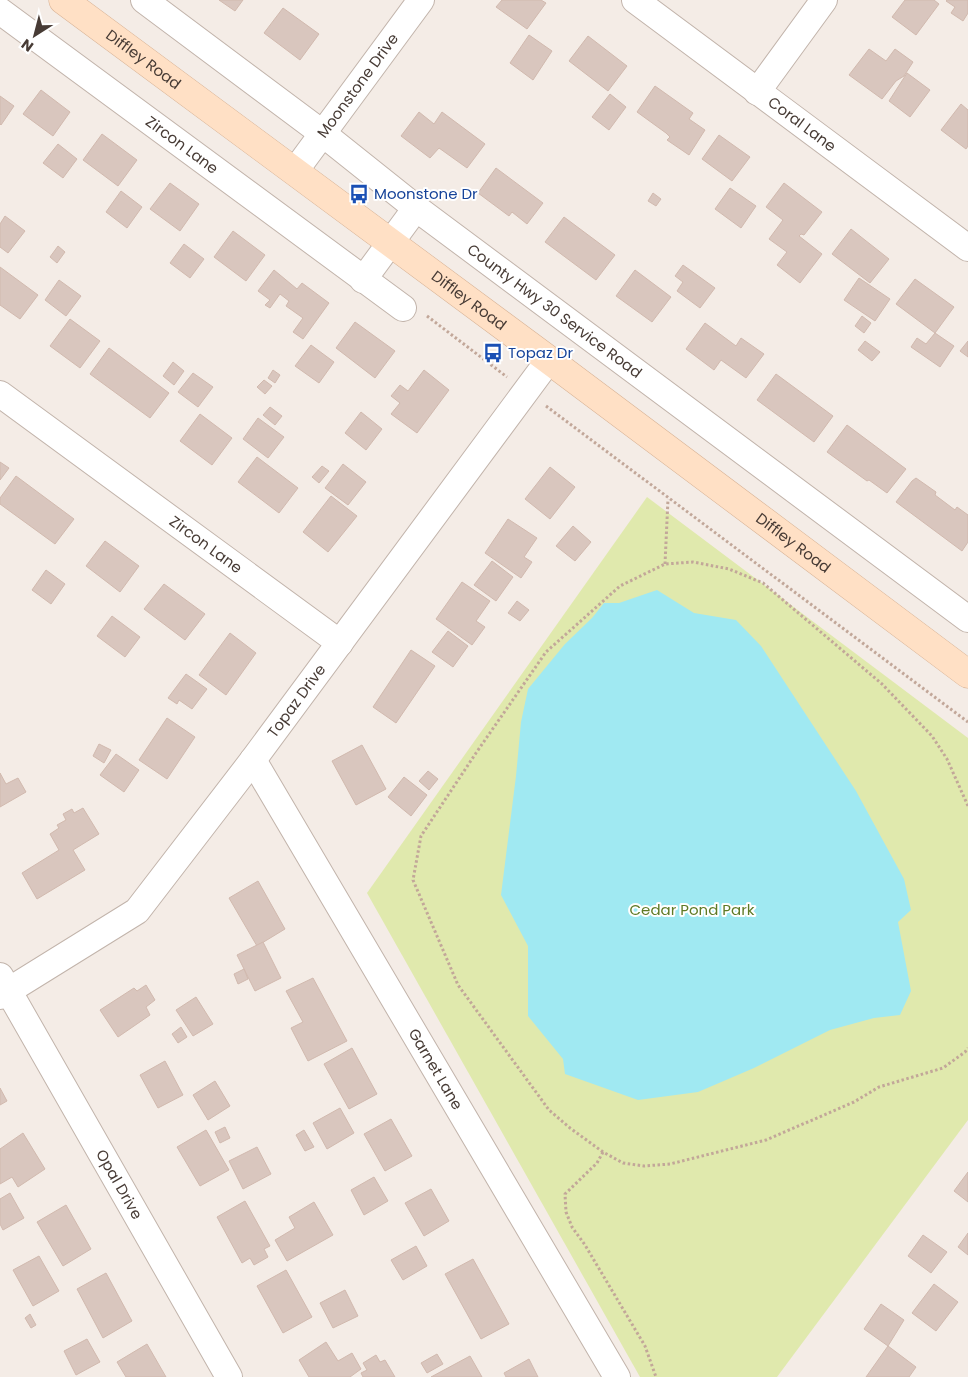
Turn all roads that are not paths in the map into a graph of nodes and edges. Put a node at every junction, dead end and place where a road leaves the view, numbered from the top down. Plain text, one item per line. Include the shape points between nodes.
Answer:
1 (64, 0) edge
2 (144, 0) edge
3 (421, 0) edge
4 (635, 0) edge
5 (824, 0) edge
6 (0, 11) edge
7 (757, 92) junction
8 (322, 133) junction
9 (295, 171) junction
10 (416, 208) junction
11 (391, 242) junction
12 (968, 248) edge
13 (364, 280) junction
14 (403, 308) road end
15 (549, 360) junction
16 (0, 394) edge
17 (968, 619) edge
18 (340, 643) junction
19 (968, 674) edge
20 (254, 760) junction
21 (3, 987) edge
22 (229, 1377) edge
23 (616, 1377) edge

1 - 9 main road, Diffley Road
2 - 8 street, County Hwy 30 Service Road
3 - 8 street, Moonstone Drive
4 - 7 street, Coral Lane
5 - 7 street
6 - 13 street, Zircon Lane
7 - 12 street, Coral Lane
8 - 9 street, Moonstone Drive
8 - 10 street, County Hwy 30 Service Road
9 - 11 main road, Diffley Road
10 - 11 street
10 - 17 street, County Hwy 30 Service Road
11 - 13 street
11 - 15 main road, Diffley Road
13 - 14 street, Zircon Lane
15 - 18 street, Topaz Drive
15 - 19 main road, Diffley Road
16 - 18 street, Zircon Lane
18 - 20 street, Topaz Drive
20 - 21 street, Topaz Drive via 137,911
20 - 23 street, Garnet Lane
21 - 22 street, Opal Drive

